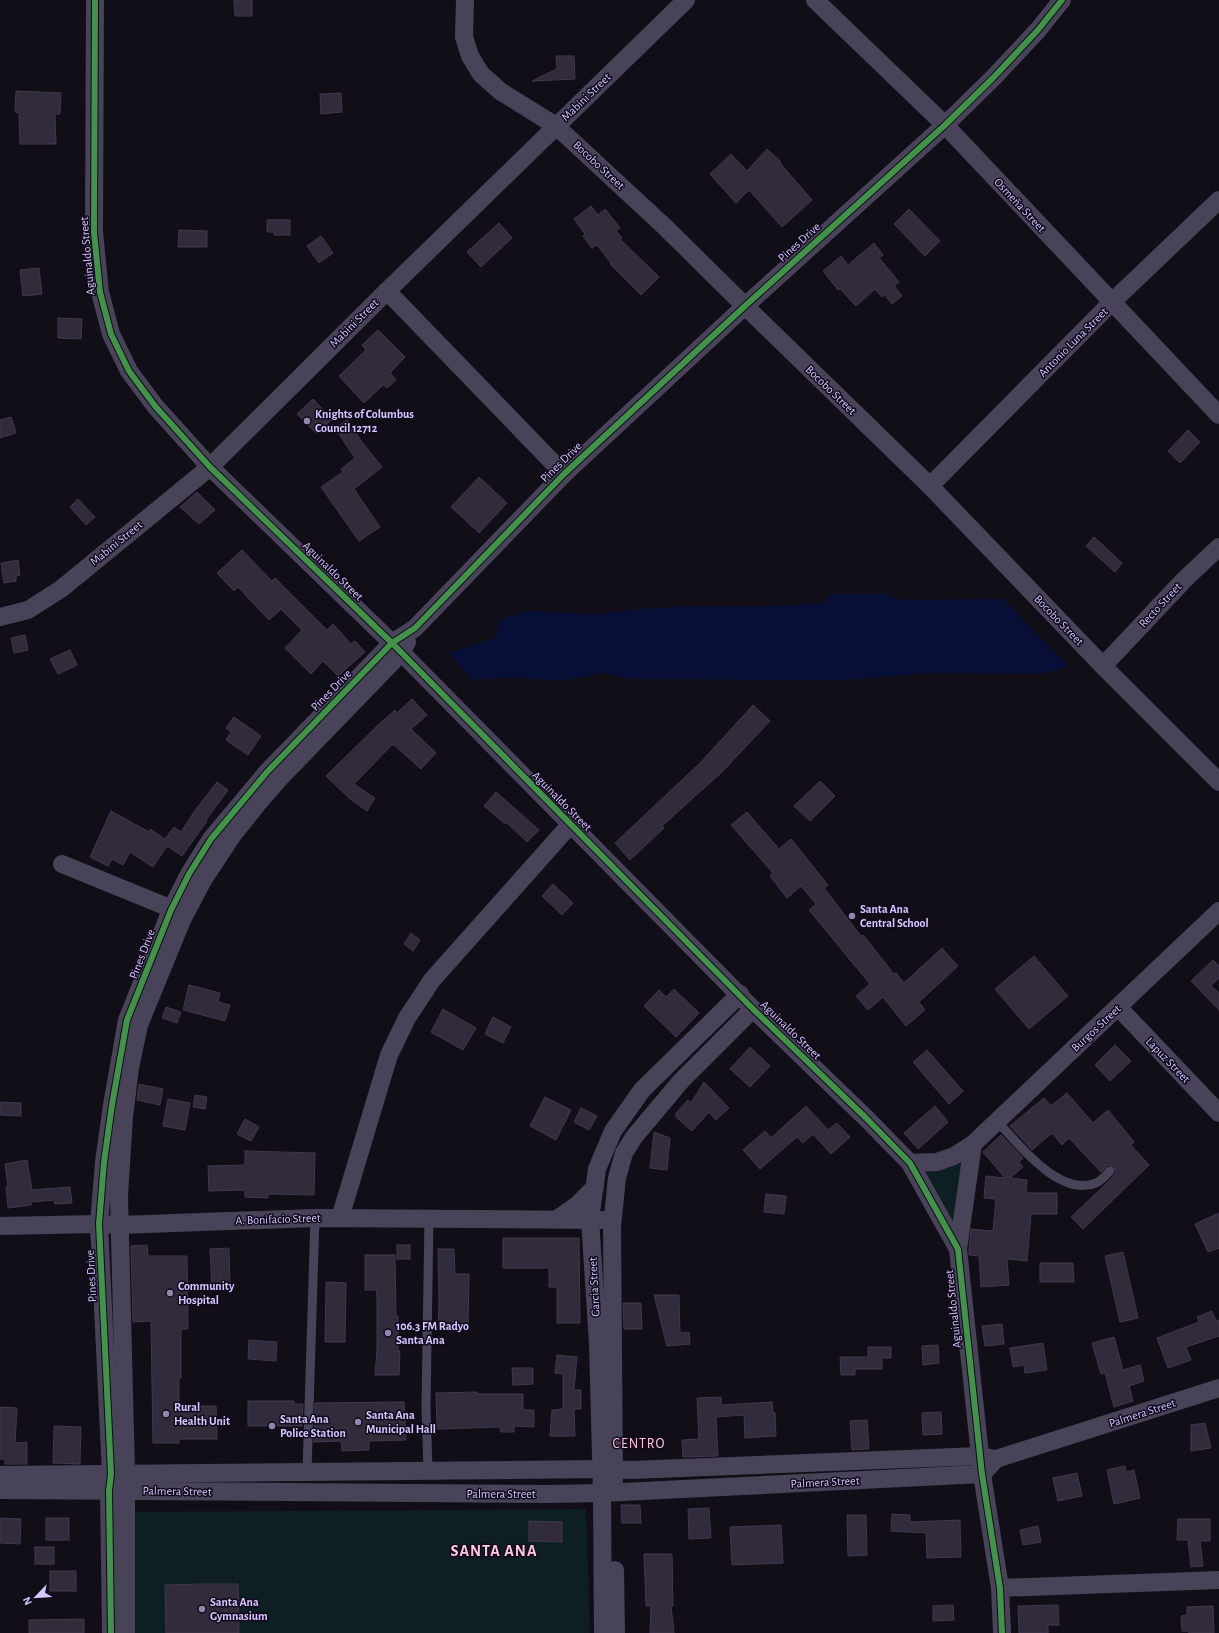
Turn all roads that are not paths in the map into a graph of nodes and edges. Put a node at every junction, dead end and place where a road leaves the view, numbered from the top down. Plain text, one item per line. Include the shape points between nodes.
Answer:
1 (95, 0) edge
2 (465, 0) edge
3 (686, 0) edge
4 (815, 0) edge
5 (1062, 0) edge
6 (945, 125) junction
7 (556, 126) junction
8 (1219, 200) edge
9 (386, 291) junction
10 (1112, 302) junction
11 (745, 306) junction
12 (1219, 415) edge
13 (210, 467) junction
14 (564, 474) junction
15 (930, 486) junction
16 (1219, 546) edge
17 (0, 617) edge
18 (396, 648) junction
19 (1103, 666) junction
20 (1219, 782) edge
21 (570, 825) junction
22 (62, 864) dead end
23 (1219, 911) edge
24 (178, 912) junction
25 (740, 994) junction
26 (1118, 1008) junction
27 (753, 1009) junction
28 (1219, 1113) edge
29 (998, 1121) junction
30 (973, 1144) junction
31 (910, 1163) junction
32 (1110, 1171) dead end
33 (595, 1187) junction
34 (315, 1218) junction
35 (340, 1218) junction
36 (429, 1218) junction
37 (557, 1219) junction
38 (590, 1219) junction
39 (613, 1220) junction
40 (99, 1224) junction
41 (120, 1225) junction
42 (0, 1226) edge
43 (958, 1249) junction
44 (1219, 1388) edge
45 (986, 1463) junction
46 (608, 1469) junction
47 (369, 1470) junction
48 (428, 1470) junction
49 (307, 1471) junction
50 (0, 1475) edge
51 (118, 1482) junction
52 (0, 1490) edge
53 (608, 1492) junction
54 (368, 1493) junction
55 (1219, 1580) edge
56 (1000, 1588) junction
57 (111, 1633) edge
58 (126, 1633) edge
59 (603, 1633) edge
60 (616, 1633) edge
61 (1002, 1633) edge

1 - 13 street, Aguinaldo Street via 94,232 100,292 111,334 129,371 155,406
2 - 7 street, Bocobo Street via 464,37 470,56 482,74 500,91
3 - 7 street, Mabini Street
4 - 6 street, Osmeña Street
5 - 6 street, Pines Drive via 1033,36
6 - 10 street, Osmeña Street
6 - 11 street, Pines Drive
7 - 9 street, Mabini Street
7 - 11 street, Bocobo Street via 666,227
8 - 10 street, Antonio Luna Street
9 - 13 street, Mabini Street
9 - 14 street
10 - 12 street, Osmeña Street
10 - 15 street, Antonio Luna Street
11 - 14 street, Pines Drive
11 - 15 street, Bocobo Street
13 - 17 street, Mabini Street via 61,589 28,610
13 - 18 street, Aguinaldo Street
14 - 18 street, Pines Drive
15 - 19 street, Bocobo Street
16 - 19 street, Recto Street
18 - 21 street, Aguinaldo Street
18 - 24 street, Pines Drive via 267,772 220,828 189,874
19 - 20 street, Bocobo Street
21 - 25 street, Aguinaldo Street
21 - 35 street via 432,980 407,1018 389,1055
22 - 24 street
23 - 26 street, Burgos Street
24 - 40 street, Pines Drive via 127,1020 104,1162
24 - 41 street, Pines Drive via 140,1025 132,1061 124,1117
25 - 27 street, Aguinaldo Street
25 - 33 street, Garcia Street via 642,1090 612,1131 597,1169
26 - 28 street, Lapuz Street
26 - 29 street, Burgos Street
27 - 31 street, Aguinaldo Street
27 - 39 street, Garcia Street via 681,1081 634,1137 624,1153 617,1178
29 - 30 street, Burgos Street
29 - 32 lane via 1034,1162 1069,1182 1085,1186 1097,1182
30 - 31 street, Burgos Street via 954,1156 937,1162
30 - 43 street
31 - 43 street, Aguinaldo Street
33 - 37 street via 577,1205
33 - 38 street, Garcia Street
34 - 35 street, A. Bonifacio Street
34 - 41 street, A. Bonifacio Street
34 - 49 lane
35 - 36 street, A. Bonifacio Street
36 - 37 street, A. Bonifacio Street
36 - 48 lane via 426,1407
37 - 38 street, A. Bonifacio Street
38 - 39 street, A. Bonifacio Street
38 - 46 street, Garcia Street
39 - 46 street, Garcia Street
40 - 41 street, A. Bonifacio Street
40 - 42 street, A. Bonifacio Street
40 - 51 street, Pines Drive
41 - 51 street, Pines Drive
43 - 45 street, Aguinaldo Street
44 - 45 street, Palmera Street
45 - 46 street, Palmera Street
45 - 53 street, Palmera Street
45 - 56 street, Aguinaldo Street
46 - 48 street, Palmera Street
46 - 53 street, Garcia Street
47 - 48 street, Palmera Street
47 - 49 street, Palmera Street
47 - 54 street
49 - 51 street, Palmera Street
50 - 51 street, Palmera Street
51 - 52 street, Palmera Street
51 - 54 street, Palmera Street
51 - 57 street, Pines Drive
51 - 58 street, Pines Drive
53 - 54 street, Palmera Street
53 - 59 street, Garcia Street
53 - 60 street, Garcia Street
55 - 56 street
56 - 61 street, Aguinaldo Street

